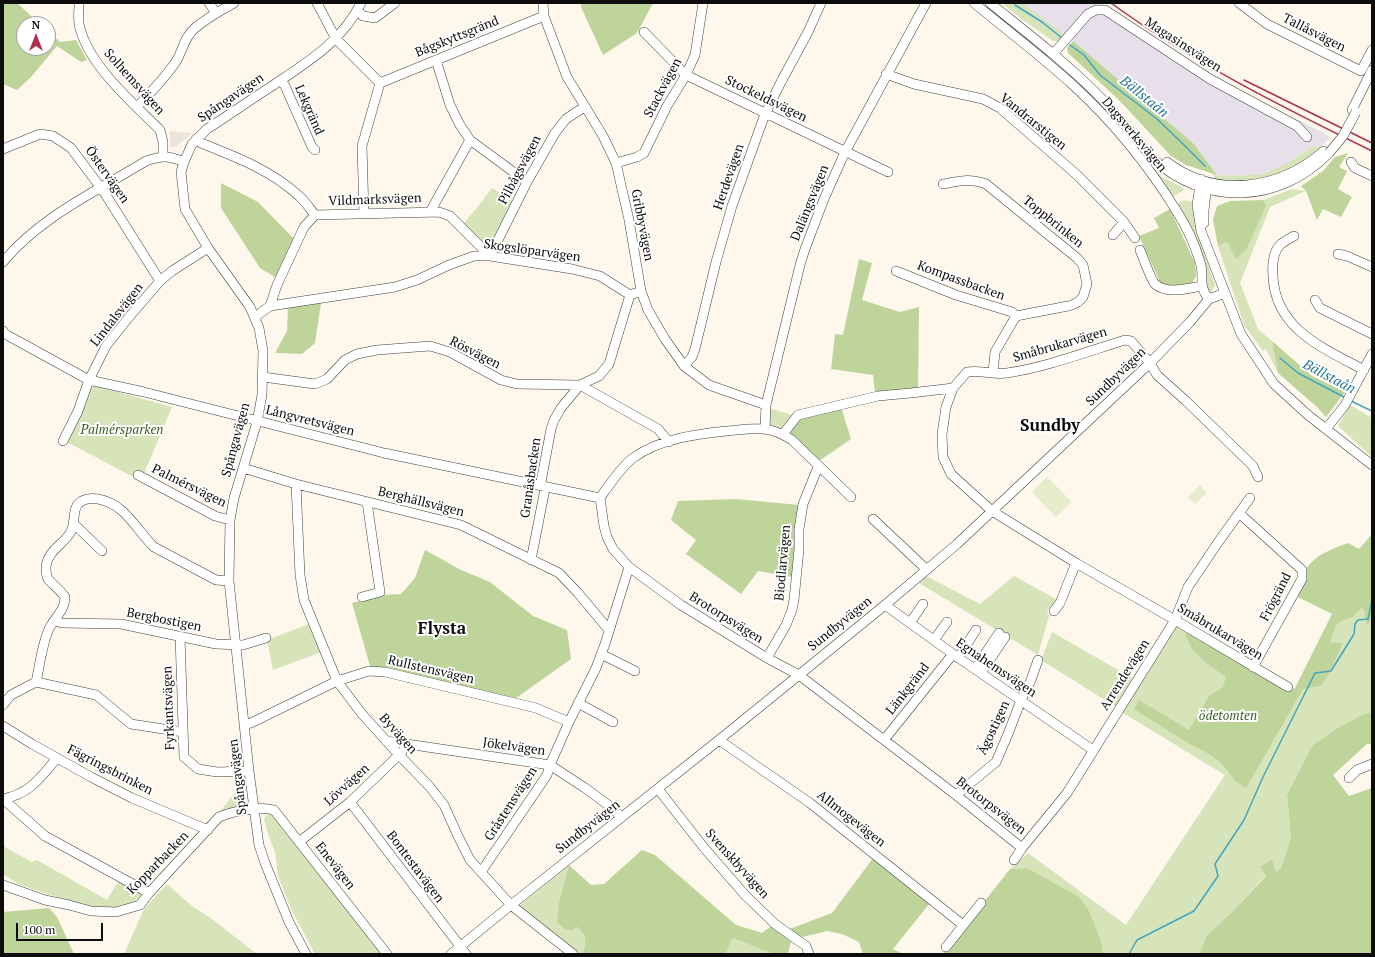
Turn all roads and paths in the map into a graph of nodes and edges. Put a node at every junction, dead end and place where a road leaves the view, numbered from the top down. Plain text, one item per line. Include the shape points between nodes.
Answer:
1 (79, 3) edge
2 (209, 3) edge
3 (234, 3) edge
4 (317, 3) edge
5 (394, 3) edge
6 (543, 3) edge
7 (703, 3) edge
8 (821, 3) edge
9 (926, 3) edge
10 (974, 3) edge
11 (990, 3) edge
12 (1239, 3) edge
13 (359, 6) edge
14 (216, 13) junction
15 (544, 16) junction
16 (644, 32) dead end
17 (336, 38) junction
18 (1372, 50) edge
19 (1053, 54) junction
20 (436, 60) junction
21 (1372, 70) edge
22 (886, 74) junction
23 (686, 75) junction
24 (281, 80) junction
25 (1372, 82) edge
26 (380, 83) junction
27 (137, 107) junction
28 (584, 107) junction
29 (1354, 111) junction
30 (765, 114) junction
31 (1307, 137) dead end
32 (196, 139) junction
33 (470, 140) junction
34 (3, 149) edge
35 (315, 150) dead end
36 (845, 152) junction
37 (163, 156) junction
38 (184, 162) junction
39 (1351, 162) dead end
40 (616, 163) junction
41 (888, 172) dead end
42 (1372, 176) edge
43 (527, 182) junction
44 (943, 184) dead end
45 (1204, 184) junction
46 (101, 188) junction
47 (430, 212) junction
48 (364, 214) junction
49 (315, 215) junction
50 (1124, 222) junction
51 (1114, 235) dead end
52 (1294, 236) dead end
53 (1135, 238) dead end
54 (208, 248) junction
55 (1140, 250) dead end
56 (1338, 254) dead end
57 (490, 256) junction
58 (3, 262) edge
59 (1372, 267) edge
60 (896, 271) dead end
61 (160, 281) junction
62 (1202, 286) junction
63 (641, 291) junction
64 (1225, 293) junction
65 (630, 295) junction
66 (1209, 299) junction
67 (1315, 300) dead end
68 (270, 306) junction
69 (1016, 316) junction
70 (255, 317) junction
71 (3, 332) edge
72 (1372, 334) edge
73 (1372, 354) edge
74 (1150, 363) junction
75 (684, 366) junction
76 (1364, 370) junction
77 (992, 373) junction
78 (263, 377) junction
79 (89, 380) junction
80 (580, 385) junction
81 (953, 388) junction
82 (766, 406) junction
83 (257, 422) junction
84 (765, 429) junction
85 (1326, 429) junction
86 (783, 434) junction
87 (63, 441) dead end
88 (669, 442) junction
89 (1372, 465) edge
90 (818, 467) junction
91 (243, 468) junction
92 (138, 475) dead end
93 (1258, 477) dead end
94 (296, 484) junction
95 (543, 486) junction
96 (851, 497) dead end
97 (600, 498) junction
98 (1250, 498) dead end
99 (367, 502) junction
100 (992, 511) junction
101 (1239, 513) junction
102 (230, 520) junction
103 (873, 520) dead end
104 (74, 524) junction
105 (102, 552) dead end
106 (531, 560) junction
107 (1076, 563) junction
108 (629, 567) junction
109 (926, 569) junction
110 (229, 581) junction
111 (362, 597) dead end
112 (923, 604) dead end
113 (885, 605) junction
114 (1054, 611) dead end
115 (1175, 620) junction
116 (55, 621) junction
117 (947, 622) dead end
118 (910, 623) junction
119 (610, 630) junction
120 (976, 630) dead end
121 (1002, 635) dead end
122 (180, 636) junction
123 (266, 638) dead end
124 (934, 640) junction
125 (236, 645) junction
126 (601, 654) junction
127 (955, 656) junction
128 (767, 658) junction
129 (1038, 660) dead end
130 (1253, 667) junction
131 (635, 671) dead end
132 (978, 671) junction
133 (799, 675) junction
134 (337, 681) junction
135 (36, 682) junction
136 (1288, 687) dead end
137 (1021, 700) junction
138 (578, 703) junction
139 (3, 705) edge
140 (569, 722) junction
141 (613, 722) dead end
142 (245, 724) junction
143 (3, 726) edge
144 (183, 732) junction
145 (719, 740) junction
146 (884, 740) junction
147 (386, 741) junction
148 (410, 745) junction
149 (1093, 750) junction
150 (399, 755) junction
151 (57, 758) junction
152 (1372, 764) edge
153 (550, 765) junction
154 (249, 771) junction
155 (1349, 778) dead end
156 (658, 789) junction
157 (956, 795) junction
158 (3, 799) edge
159 (350, 802) junction
160 (255, 809) junction
161 (622, 817) junction
162 (208, 830) junction
163 (299, 842) junction
164 (1022, 848) junction
165 (1014, 860) dead end
166 (481, 872) junction
167 (3, 885) edge
168 (149, 893) junction
169 (981, 903) dead end
170 (510, 905) junction
171 (963, 925) junction
172 (946, 947) dead end
173 (463, 950) edge
174 (808, 950) edge
175 (306, 954) edge
176 (387, 954) edge
177 (451, 954) edge
178 (572, 954) edge

1 - 27 street, Solhemsvägen via 79,24 87,48 102,71
2 - 14 street
3 - 14 street
4 - 17 street
5 - 13 street via 375,18 363,16
6 - 15 street, Gribbyvägen
7 - 23 street, Stackvägen via 695,55
8 - 30 street, Herdevägen
9 - 22 street, Dalängsvägen
10 - 62 street, Dagsverksvägen via 1074,86 1113,126 1178,213 1200,261
11 - 19 street
12 - 18 street, Tallåsvägen via 1267,24 1361,70
13 - 17 street, Spångavägen
14 - 27 street via 187,36 177,59 159,84
15 - 20 street, Bågskyttsgränd
15 - 28 street, Gribbyvägen via 566,77
16 - 23 street, Stockeldsvägen
17 - 24 street, Spångavägen via 317,56
17 - 26 street
19 - 31 street, Magasinsvägen via 1088,14 1096,10 1106,10 1210,79 1297,126
19 - 45 street via 1097,94 1139,141 1147,154 1163,168 1188,182
20 - 26 street, Bågskyttsgränd
20 - 33 street via 450,105
21 - 29 street
22 - 36 street, Dalängsvägen
22 - 50 street, Vandrarstigen via 914,84 982,99 1000,108 1077,175
23 - 30 street, Stockeldsvägen
23 - 40 street, Stackvägen via 667,106 644,153 637,158
24 - 32 street, Spångavägen
24 - 35 street, Lekgränd
25 - 29 street
26 - 48 street via 362,146
27 - 37 street, Solhemsvägen via 160,130
28 - 40 street, Gribbyvägen
28 - 43 street, Pilbågsvägen via 566,119 554,133
29 - 45 street via 1327,151 1298,170 1263,183 1237,186
30 - 36 street, Stockeldsvägen
30 - 75 street, Herdevägen via 716,262 695,349
32 - 38 street, Spångavägen
32 - 49 street, Vildmarksvägen via 260,168 282,182 300,197
33 - 43 street
33 - 47 street
34 - 46 street, Östervägen via 40,134 53,136 71,148
36 - 41 street, Stockeldsvägen
36 - 82 street, Dalängsvägen via 805,249
37 - 38 street
37 - 46 street via 146,162
38 - 54 street, Spångavägen via 181,172 185,209
39 - 42 street via 1355,168
40 - 63 street, Gribbyvägen
43 - 57 street, Pilbågsvägen
44 - 69 street, Toppbrinken via 974,180 986,184 1083,265 1087,284 1078,302
45 - 64 street via 1204,217 1209,251
46 - 58 street via 31,233
46 - 61 street, Östervägen
47 - 48 street, Vildmarksvägen
47 - 57 street, Vildmarksvägen via 450,216
48 - 49 street, Vildmarksvägen
49 - 68 street via 304,227 276,285
50 - 51 street
50 - 53 street, Vandrarstigen
52 - 76 street via 1281,244 1274,255 1273,286 1278,304 1302,334
54 - 61 street, Lindalsvägen
54 - 70 street, Spångavägen
55 - 62 street via 1154,284 1160,288 1177,290
56 - 59 street
57 - 65 street, Skogslöparvägen via 600,276
57 - 68 street, Skogslöparvägen via 474,256 395,287
60 - 69 street, Kompassbacken via 1012,312
61 - 79 street, Lindalsvägen via 106,346
62 - 66 street, Dagsverksvägen
63 - 65 street
63 - 75 street, Gribbyvägen via 648,310
64 - 66 street, Sundbyvägen
64 - 85 street via 1241,334 1274,384
65 - 80 street via 609,364 599,376
66 - 74 street, Sundbyvägen
67 - 72 street via 1320,308
68 - 70 street, Skogslöparvägen
69 - 77 street via 995,352
70 - 78 street, Spångavägen via 260,328 264,351
71 - 79 street, Långvretsvägen
73 - 76 street
74 - 77 street, Småbrukarvägen via 1131,341 1125,340 1038,366 1006,373
74 - 93 street via 1158,375 1253,466
74 - 100 street, Sundbyvägen
75 - 82 street, Gribbyvägen via 709,385
76 - 85 street via 1345,405
77 - 81 street, Småbrukarvägen via 967,372
78 - 80 street, Rösvägen via 315,384 327,379 345,360 357,354 430,346 450,352 490,375 512,383
78 - 83 street, Spångavägen
79 - 83 street, Långvretsvägen
79 - 87 street, Lindalsvägen via 78,411
80 - 88 street, Rösvägen via 658,429
80 - 95 street, Granåsbacken via 554,420 541,482
81 - 86 street via 878,396 798,415
81 - 100 street, Småbrukarvägen via 946,407 942,434 943,457 951,474
82 - 84 street, Dalängsvägen
83 - 91 street, Spångavägen
83 - 95 street, Långvretsvägen via 384,453
84 - 86 street
84 - 88 street via 694,435
85 - 89 street
86 - 90 street
88 - 97 street via 633,458
90 - 96 street
90 - 128 street, Biodlarvägen via 803,504 792,610
91 - 94 street, Berghällsvägen
91 - 102 street, Spångavägen
92 - 102 street, Palmérsvägen via 215,516
94 - 99 street, Berghällsvägen
94 - 134 street, Byvägen via 300,575 304,600
95 - 97 street, Långvretsvägen
95 - 106 street, Granåsbacken via 545,489
97 - 108 street, Brotorpsvägen via 607,537 613,549
98 - 101 street, Arrendevägen
99 - 106 street, Berghällsvägen via 461,524
99 - 111 street via 380,592
100 - 107 street, Småbrukarvägen
100 - 109 street, Sundbyvägen
101 - 115 street, Arrendevägen via 1188,587
101 - 130 street, Frögränd via 1302,570 1302,579
102 - 110 street, Spångavägen
103 - 109 street
104 - 105 street
104 - 110 street via 77,505 84,500 92,498 112,503 130,518 154,548 216,580
104 - 116 street via 71,533 54,549 47,560 47,577 65,597
106 - 119 street, Berghällsvägen via 559,573
107 - 114 street via 1060,603
107 - 115 street, Småbrukarvägen
108 - 119 street, Gråstensvägen
108 - 128 street, Brotorpsvägen via 681,606
109 - 113 street, Sundbyvägen
110 - 125 street, Spångavägen
112 - 118 street
113 - 118 street, Egnahemsvägen
113 - 133 street, Sundbyvägen
115 - 130 street, Småbrukarvägen
115 - 149 street, Arrendevägen
116 - 122 street, Bergbostigen via 62,624 121,624
116 - 135 street via 50,626
117 - 124 street
118 - 124 street, Egnahemsvägen
119 - 126 street, Gråstensvägen
120 - 127 street, Länkgränd
121 - 132 street
122 - 125 street, Bergbostigen via 216,644
122 - 144 street, Fyrkantsvägen
123 - 125 street, Bergbostigen
124 - 127 street, Egnahemsvägen
125 - 142 street, Spångavägen
126 - 131 street
126 - 138 street, Gråstensvägen
127 - 132 street, Egnahemsvägen
127 - 146 street, Länkgränd
128 - 133 street, Brotorpsvägen
129 - 137 street, Ägostigen via 1032,680
130 - 136 street, Småbrukarvägen
132 - 137 street, Egnahemsvägen
133 - 145 street, Sundbyvägen
133 - 146 street, Brotorpsvägen
134 - 140 street, Rullstensvägen via 369,671 385,672 536,708
134 - 142 street, Rullstensvägen via 251,724
134 - 147 street, Byvägen
135 - 139 street via 12,695
135 - 144 street via 96,695 131,724
137 - 149 street, Egnahemsvägen
137 - 157 street, Ägostigen via 996,762
138 - 140 street, Gråstensvägen
138 - 141 street
140 - 153 street, Gråstensvägen
142 - 154 street, Spångavägen
143 - 151 street, Fägringsbrinken
144 - 154 street, Fyrkantsvägen via 184,757 198,769 217,772
145 - 156 street, Sundbyvägen
145 - 171 street, Allmogevägen via 810,803
146 - 157 street, Brotorpsvägen
147 - 148 street, Jökelvägen
147 - 150 street, Byvägen
148 - 150 street, Lövvägen
148 - 153 street, Jökelvägen
149 - 164 street, Arrendevägen via 1067,793
150 - 159 street, Lövvägen
150 - 166 street, Byvägen via 444,805 470,860
151 - 158 street via 24,792
151 - 162 street, Fägringsbrinken via 132,798
152 - 155 street via 1357,770
153 - 161 street, Jökelvägen via 591,792
153 - 166 street, Gråstensvägen via 547,775
154 - 160 street, Spångavägen
156 - 161 street, Sundbyvägen
156 - 174 street, Svenskbyvägen via 705,849 746,894 775,924
157 - 164 street, Brotorpsvägen
158 - 168 street via 46,836
159 - 163 street, Lövvägen
159 - 173 street, Bontestavägen
160 - 162 street, Kopparbacken via 219,817
160 - 163 street, Enevägen via 274,810
160 - 175 street, Spångavägen via 265,863 289,922
161 - 170 street, Sundbyvägen
162 - 168 street, Kopparbacken
163 - 176 street, Enevägen
164 - 165 street, Arrendevägen
166 - 170 street, Byvägen
167 - 168 street, Kopparbacken via 45,900 91,911 116,912 140,905
169 - 171 street
170 - 173 street, Sundbyvägen
170 - 178 street, Byvägen
171 - 172 street
173 - 177 street, Sundbyvägen

